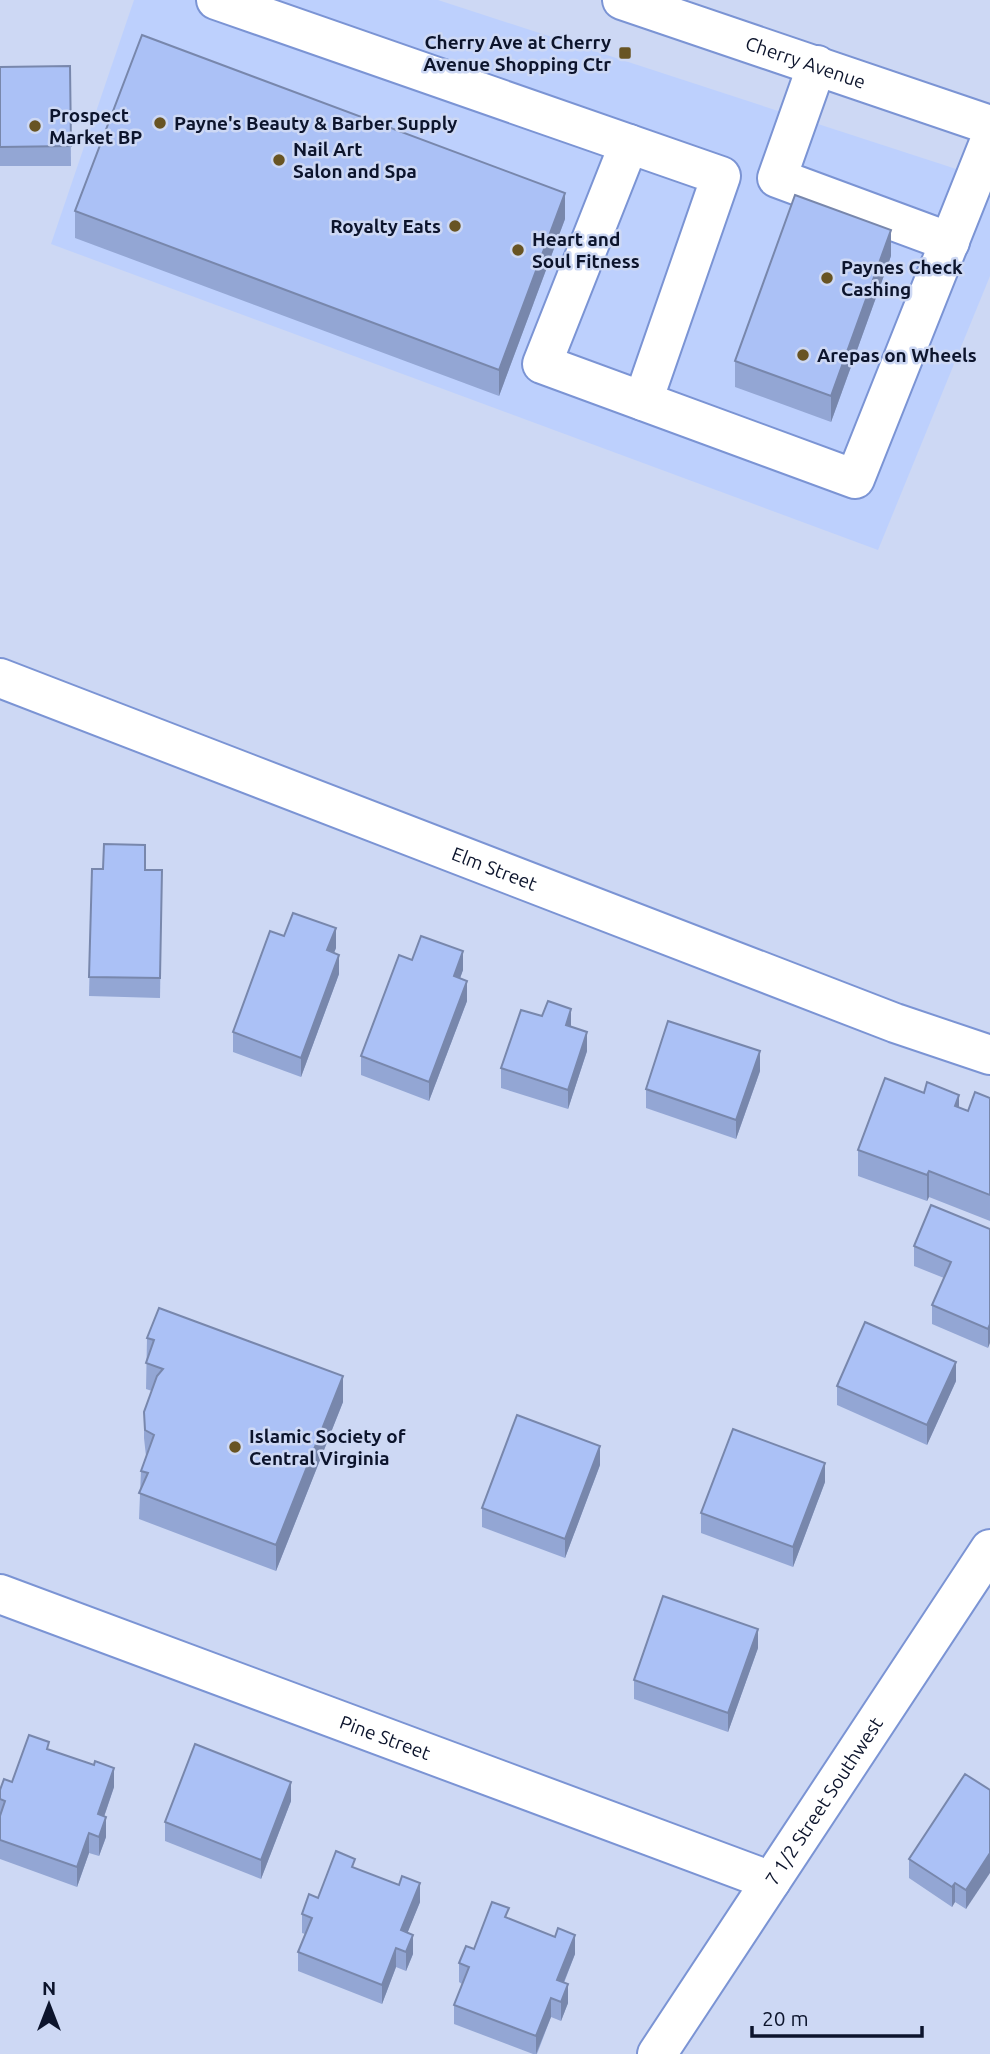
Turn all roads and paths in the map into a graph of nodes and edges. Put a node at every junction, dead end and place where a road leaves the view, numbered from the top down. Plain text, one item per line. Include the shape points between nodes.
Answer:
1 (216, 0) edge
2 (622, 0) edge
3 (817, 65) junction
4 (990, 125) edge
5 (990, 140) edge
6 (629, 144) junction
7 (721, 176) junction
8 (778, 178) junction
9 (950, 242) junction
10 (643, 401) junction
11 (0, 678) edge
12 (990, 1055) edge
13 (990, 1549) edge
14 (0, 1594) edge
15 (771, 1881) junction
16 (657, 2054) edge

1 - 6 street
2 - 3 street, Cherry Avenue
3 - 4 street, Cherry Avenue
3 - 8 street
5 - 9 street
6 - 7 street
6 - 10 street via 542,364
7 - 8 street
7 - 10 street
8 - 9 street
9 - 10 street via 855,479
11 - 12 street, Elm Street via 895,1023
13 - 15 street, 7 1/2 Street Southwest
14 - 15 street, Pine Street
15 - 16 street, 7 1/2 Street Southwest

